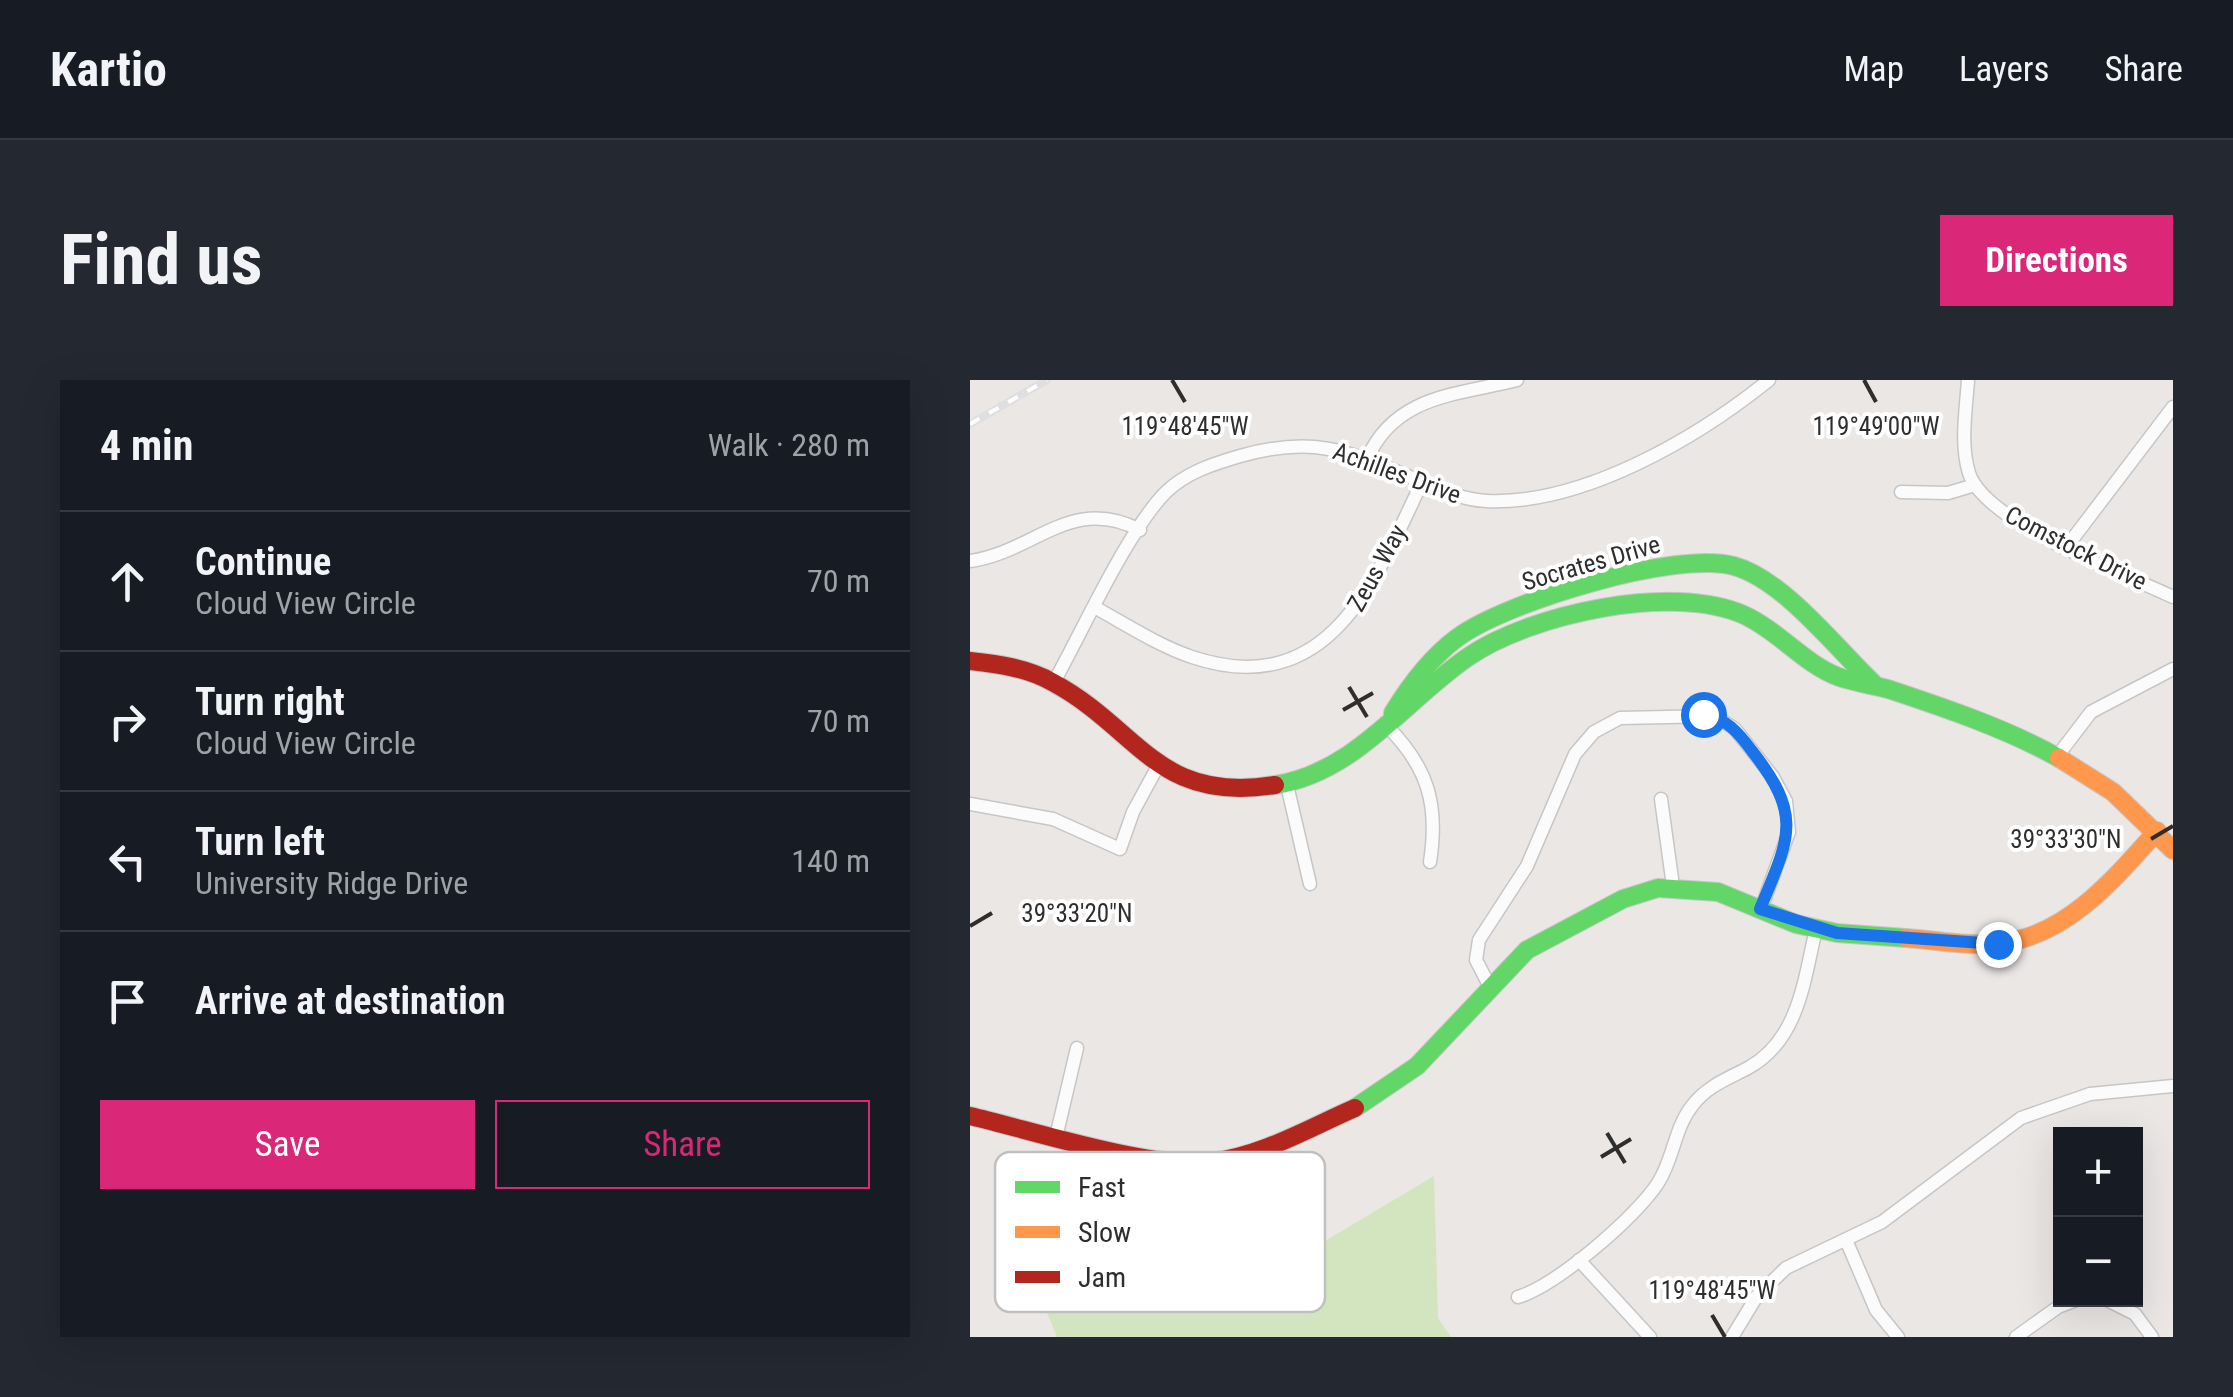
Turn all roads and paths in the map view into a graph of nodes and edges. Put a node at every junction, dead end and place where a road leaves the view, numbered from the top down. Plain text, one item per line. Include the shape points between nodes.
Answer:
1 (1517, 380) edge
2 (1769, 380) edge
3 (1968, 380) edge
4 (2173, 407) edge
5 (1368, 459) junction
6 (1422, 482) junction
7 (1975, 485) junction
8 (1901, 492) dead end
9 (1140, 530) junction
10 (2068, 546) junction
11 (970, 561) edge
12 (2173, 597) edge
13 (1096, 608) junction
14 (970, 662) edge
15 (2173, 669) edge
16 (1054, 682) junction
17 (1874, 684) junction
18 (1386, 725) junction
19 (2060, 754) junction
20 (1158, 766) junction
21 (1287, 784) junction
22 (1661, 799) dead end
23 (970, 804) edge
24 (2157, 831) junction
25 (2173, 850) edge
26 (1430, 862) dead end
27 (1310, 884) dead end
28 (1674, 886) junction
29 (1760, 909) junction
30 (1816, 930) junction
31 (1490, 985) junction
32 (1077, 1048) dead end
33 (2173, 1086) edge
34 (970, 1116) edge
35 (1056, 1137) junction
36 (1128, 1152) edge
37 (1256, 1152) edge
38 (1846, 1240) junction
39 (1579, 1260) junction
40 (1518, 1297) dead end
41 (2058, 1307) edge
42 (2120, 1307) edge
43 (1650, 1337) edge
44 (1732, 1337) edge
45 (1898, 1337) edge
46 (2016, 1337) edge
47 (2152, 1337) edge

1 - 5 street via 1402,412 1382,431
2 - 6 street, Achilles Drive via 1679,442 1577,485 1489,502
3 - 7 street via 1965,454
4 - 10 street
5 - 6 street, Achilles Drive
5 - 9 street, Achilles Drive via 1328,446 1290,444 1208,466 1165,493
6 - 13 street, Zeus Way via 1357,609 1328,637 1294,655 1236,665 1196,659
7 - 8 street via 1948,493
7 - 10 street, Comstock Drive via 2007,514
9 - 11 street via 1094,515
9 - 13 street, Achilles Drive
10 - 12 street, Comstock Drive
13 - 16 street, Achilles Drive
14 - 16 street, Socrates Drive via 1016,667
15 - 19 street via 2091,712
16 - 20 street, Socrates Drive
17 - 18 street, Socrates Drive via 1834,676 1762,625 1724,608 1598,606 1499,637
17 - 18 street, Socrates Drive via 1763,582 1701,559 1625,575 1470,629 1410,684
17 - 19 street, Socrates Drive
18 - 21 street, Socrates Drive via 1350,758
18 - 26 street via 1417,759 1432,792
19 - 24 street, Socrates Drive via 2114,789
20 - 21 street, Socrates Drive via 1224,788
20 - 23 street via 1120,849 1053,820
21 - 27 street
22 - 28 street
24 - 25 street, Socrates Drive
24 - 30 street via 2088,903 2012,942
28 - 29 street via 1718,892
28 - 31 street via 1639,892 1544,939
29 - 30 street
29 - 31 street via 1789,832 1786,801 1773,777 1735,729 1715,716 1620,718 1594,732 1575,754 1527,866 1479,940 1476,960
30 - 39 street via 1786,1033 1764,1058 1693,1104 1658,1184
31 - 37 street via 1394,1085 1347,1114
32 - 35 street
33 - 38 street via 2090,1094 2042,1108 2002,1130 1906,1206
34 - 35 street
35 - 36 street
38 - 44 street via 1803,1258 1770,1282
38 - 45 street via 1876,1310
39 - 40 street via 1548,1286
39 - 43 street
41 - 46 street
42 - 47 street via 2135,1314

